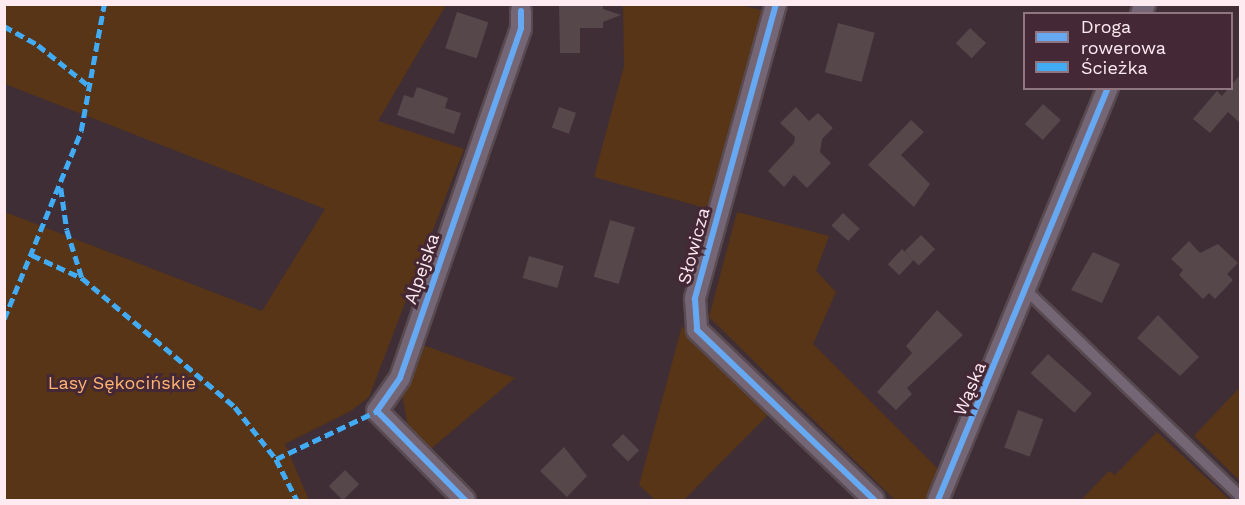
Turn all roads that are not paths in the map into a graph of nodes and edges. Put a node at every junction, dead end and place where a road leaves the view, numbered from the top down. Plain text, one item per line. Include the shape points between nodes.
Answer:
1 (776, 4) edge
2 (521, 11) dead end
3 (1107, 90) edge
4 (1028, 291) junction
5 (1240, 496) edge
6 (465, 501) edge
7 (874, 501) edge
8 (938, 501) edge

1 - 7 street, Słowicza via 695,299 697,330
2 - 6 street, Alpejska via 521,27 400,378 377,411
3 - 4 street, Wąska
4 - 5 lane
4 - 8 street, Wąska

